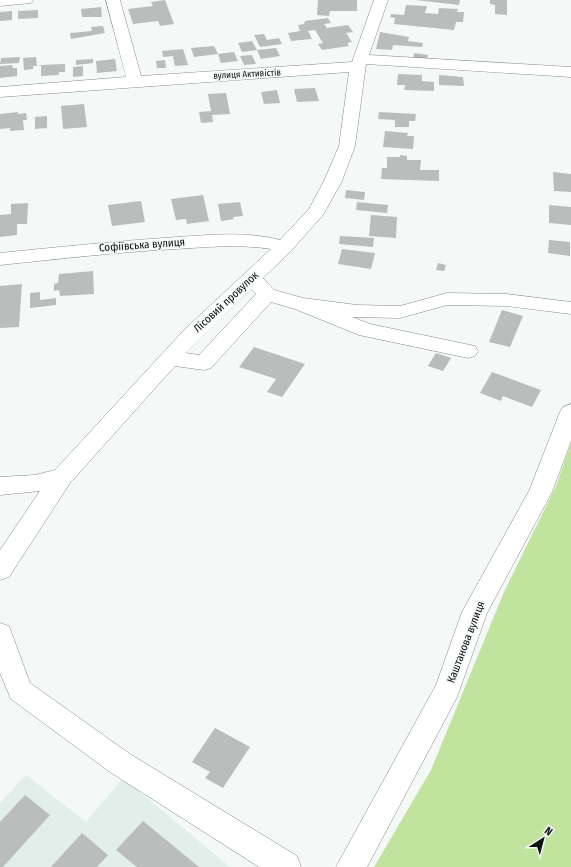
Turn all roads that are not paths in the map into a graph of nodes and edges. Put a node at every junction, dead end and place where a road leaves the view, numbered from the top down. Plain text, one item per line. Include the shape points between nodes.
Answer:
1 (26, 0) edge
2 (113, 0) edge
3 (381, 0) edge
4 (0, 2) edge
5 (360, 62) junction
6 (571, 72) edge
7 (135, 81) junction
8 (0, 92) edge
9 (284, 247) junction
10 (0, 259) edge
11 (252, 278) junction
12 (268, 294) junction
13 (302, 304) junction
14 (571, 308) edge
15 (468, 351) dead end
16 (171, 358) junction
17 (571, 412) edge
18 (62, 477) junction
19 (0, 486) edge
20 (0, 570) edge
21 (0, 634) edge
22 (286, 867) edge
23 (351, 867) edge

1 - 4 street
2 - 7 street
3 - 5 street, Лісовий провулок
5 - 6 street, вулиця Активістів
5 - 7 street, вулиця Активістів via 345,68
5 - 9 street, Лісовий провулок via 347,146 336,174 316,211
7 - 8 street, вулиця Активістів
9 - 10 street, Софіївська вулиця via 266,241 240,239 125,246
9 - 11 street, Лісовий провулок
11 - 12 street
11 - 16 street, Лісовий провулок via 191,335
12 - 13 street
12 - 16 street via 204,363
13 - 14 street via 358,311 400,312 447,299 507,300
13 - 15 street via 366,330
16 - 18 street, Лісовий провулок
17 - 23 street, Каштанова вулиця via 540,492 475,612 448,689
18 - 19 street via 35,484
18 - 20 street, Лісовий провулок
21 - 22 street via 20,690 120,763

